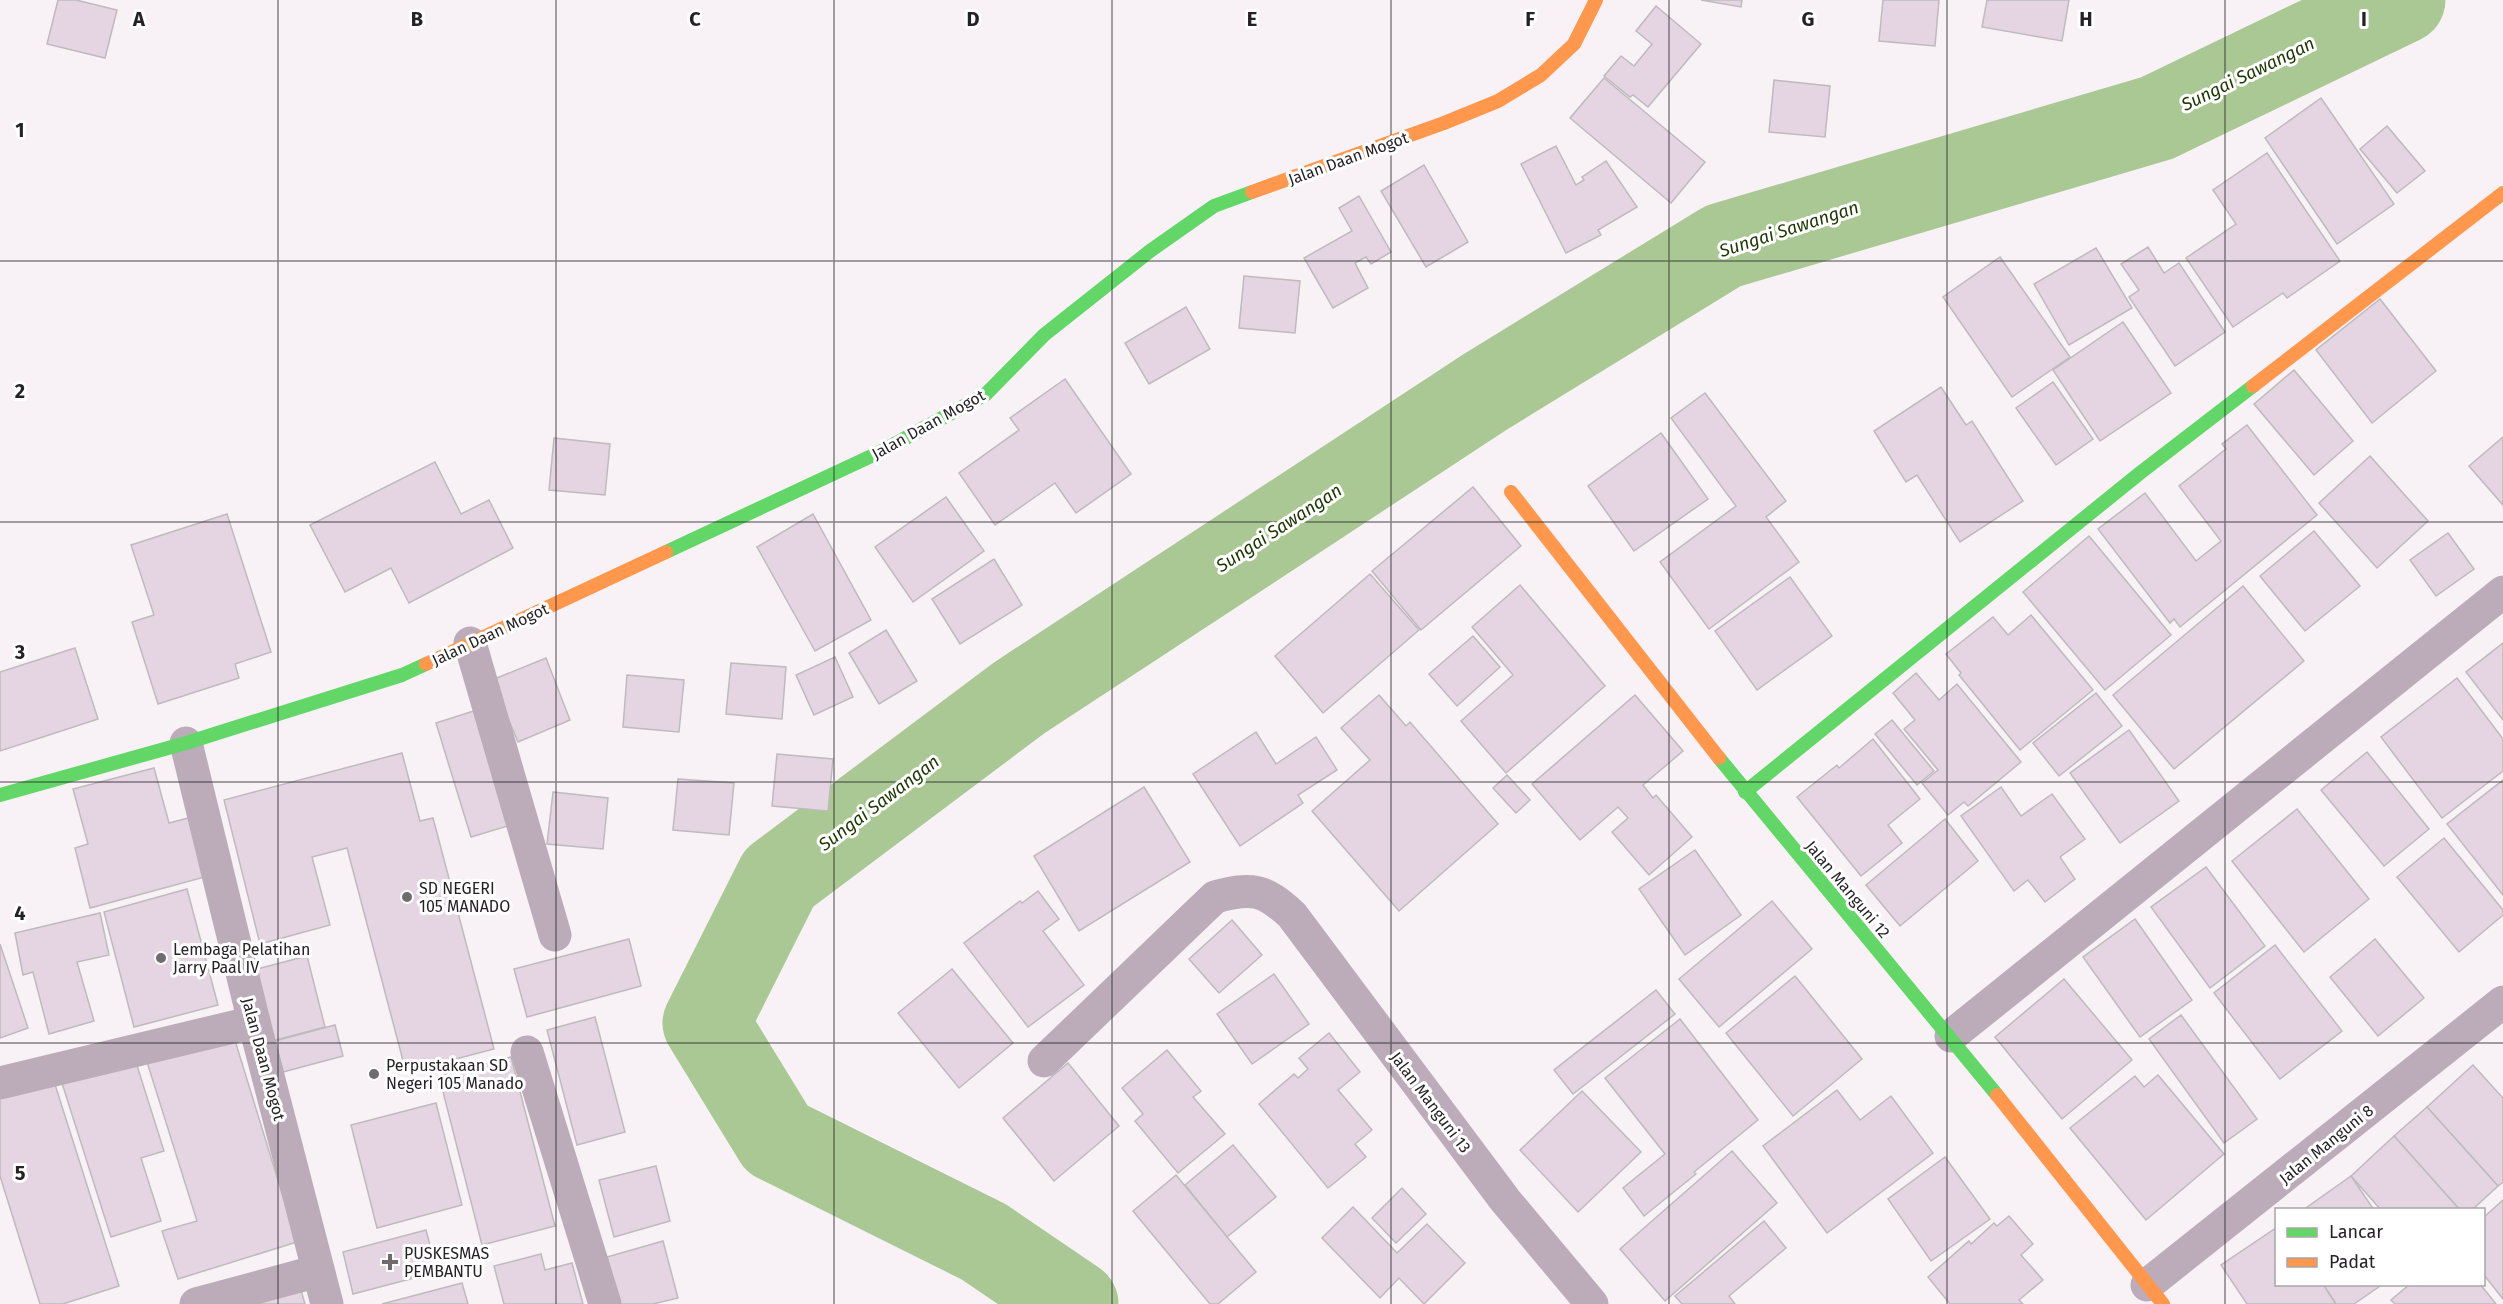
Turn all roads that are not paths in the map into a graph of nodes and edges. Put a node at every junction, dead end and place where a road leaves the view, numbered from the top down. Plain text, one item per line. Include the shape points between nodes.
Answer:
1 (1596, 0) edge
2 (2500, 202) edge
3 (1511, 492) dead end
4 (2503, 592) edge
5 (470, 643) junction
6 (186, 743) junction
7 (1745, 792) junction
8 (0, 795) edge
9 (555, 935) dead end
10 (2503, 1002) edge
11 (254, 1022) junction
12 (1951, 1036) junction
13 (527, 1052) dead end
14 (1044, 1061) dead end
15 (0, 1083) edge
16 (318, 1271) junction
17 (2155, 1294) edge
18 (196, 1304) edge
19 (327, 1304) edge
20 (605, 1304) edge
21 (1592, 1304) edge

1 - 5 street, Jalan Daan Mogot via 1574,44 1541,75 1498,101 1214,206 1044,335 986,394 870,457
2 - 7 street via 2140,473
3 - 7 street, Jalan Manguni 12
4 - 12 street
5 - 6 street, Jalan Daan Mogot via 402,675
5 - 9 street
6 - 8 street, Jalan Daan Mogot
6 - 11 street, Jalan Daan Mogot
7 - 12 street, Jalan Manguni 12
10 - 17 street, Jalan Manguni 8
11 - 15 street
11 - 16 street, Jalan Daan Mogot
12 - 17 street, Jalan Manguni 12
13 - 20 street
14 - 21 street, Jalan Manguni 13 via 1215,897 1233,892 1258,892 1274,897 1292,915 1505,1200
16 - 18 street
16 - 19 street, Jalan Daan Mogot

